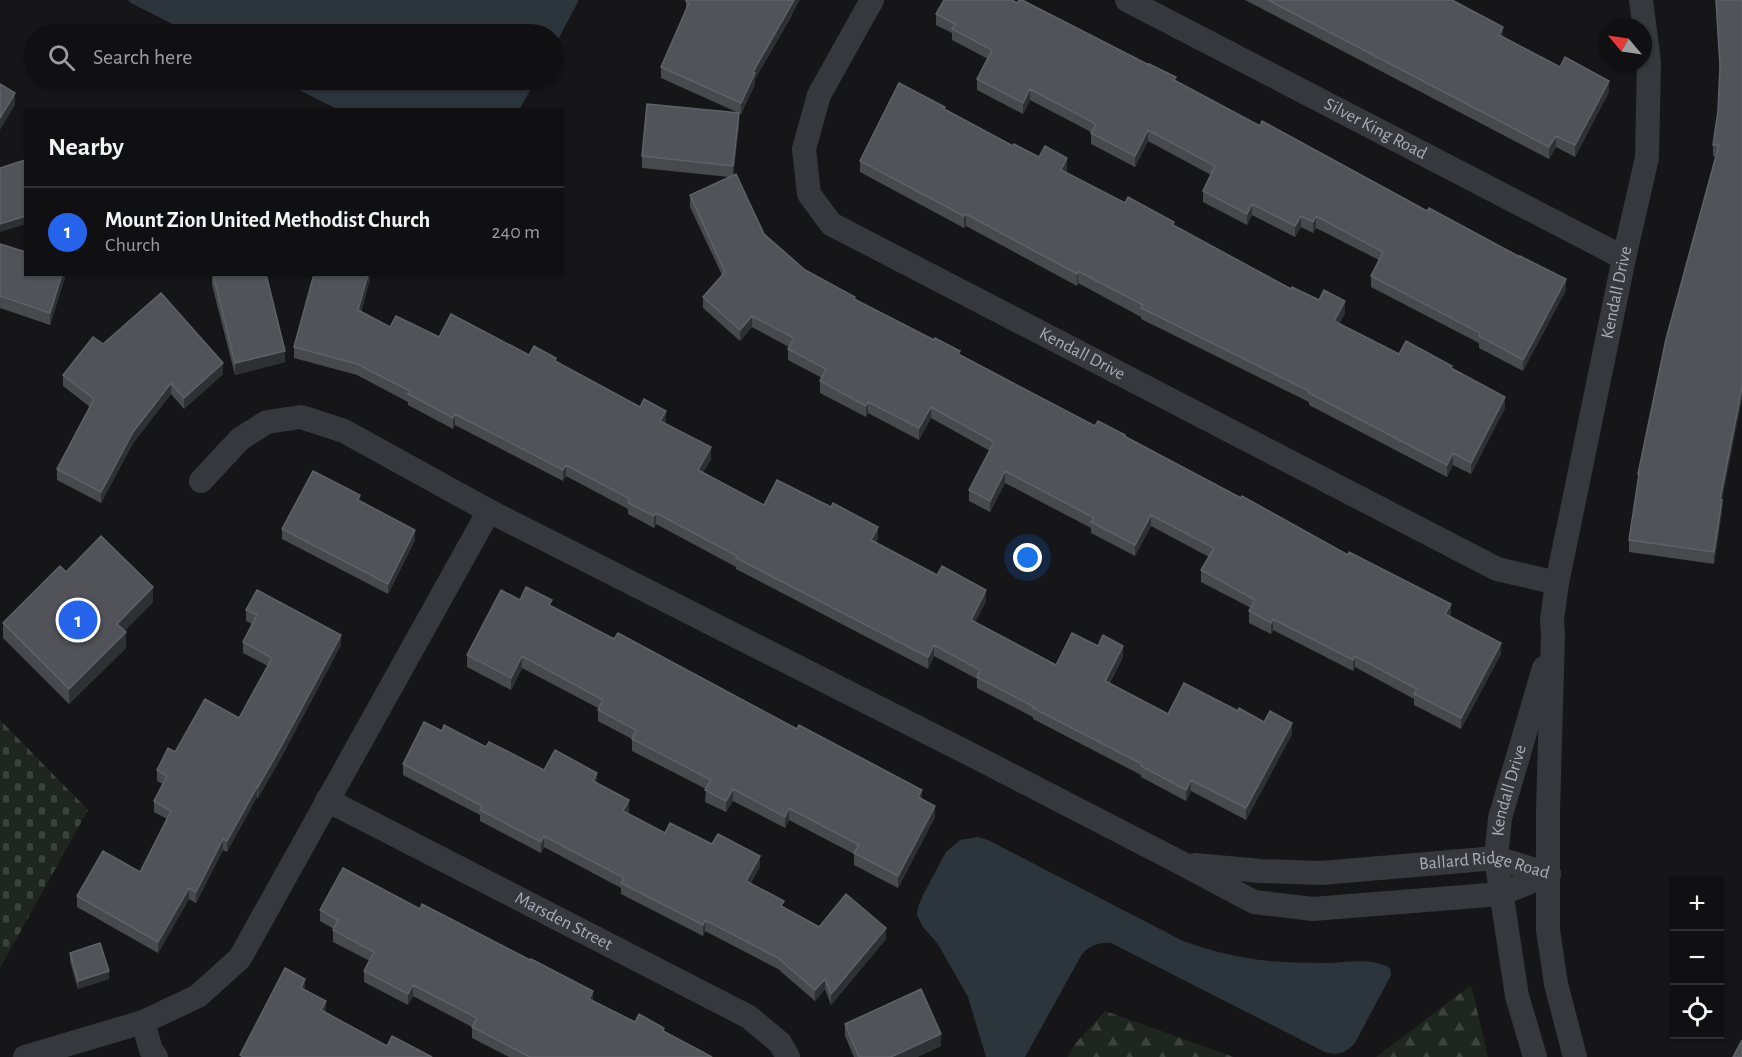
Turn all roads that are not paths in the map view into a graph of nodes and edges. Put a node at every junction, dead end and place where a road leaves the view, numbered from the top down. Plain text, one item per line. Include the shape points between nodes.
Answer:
1 (872, 0) edge
2 (1127, 0) edge
3 (1641, 0) edge
4 (1624, 258) junction
5 (201, 481) dead end
6 (489, 511) junction
7 (1557, 583) junction
8 (1553, 635) junction
9 (327, 800) junction
10 (1496, 858) junction
11 (1183, 864) junction
12 (1549, 874) junction
13 (1501, 894) junction
14 (143, 1022) junction
15 (25, 1057) edge
16 (156, 1057) edge
17 (788, 1057) edge
18 (1535, 1057) edge
19 (1575, 1057) edge

1 - 7 street, Kendall Drive via 819,95 804,149 809,194 831,224 1497,569
2 - 4 street, Silver King Road
3 - 4 street, Kendall Drive via 1649,62 1647,158
4 - 7 street, Kendall Drive
5 - 6 street via 240,439 267,422 301,417 344,431
6 - 9 street
6 - 11 street
7 - 8 street, Kendall Drive
8 - 10 street, Kendall Drive via 1500,818
8 - 12 street, Kendall Drive
9 - 14 street via 240,958 198,996
9 - 17 street, Marsden Street via 749,1017 780,1042
10 - 11 street, Ballard Ridge Road via 1322,873
10 - 12 street, Ballard Ridge Road
10 - 13 street, Kendall Drive
11 - 13 street, Ballard Ridge Road via 1254,902 1313,909
12 - 13 street, Ballard Ridge Road
12 - 19 street, Kendall Drive via 1548,930 1556,984
13 - 18 street, Kendall Drive via 1517,996
14 - 15 street
14 - 16 street

